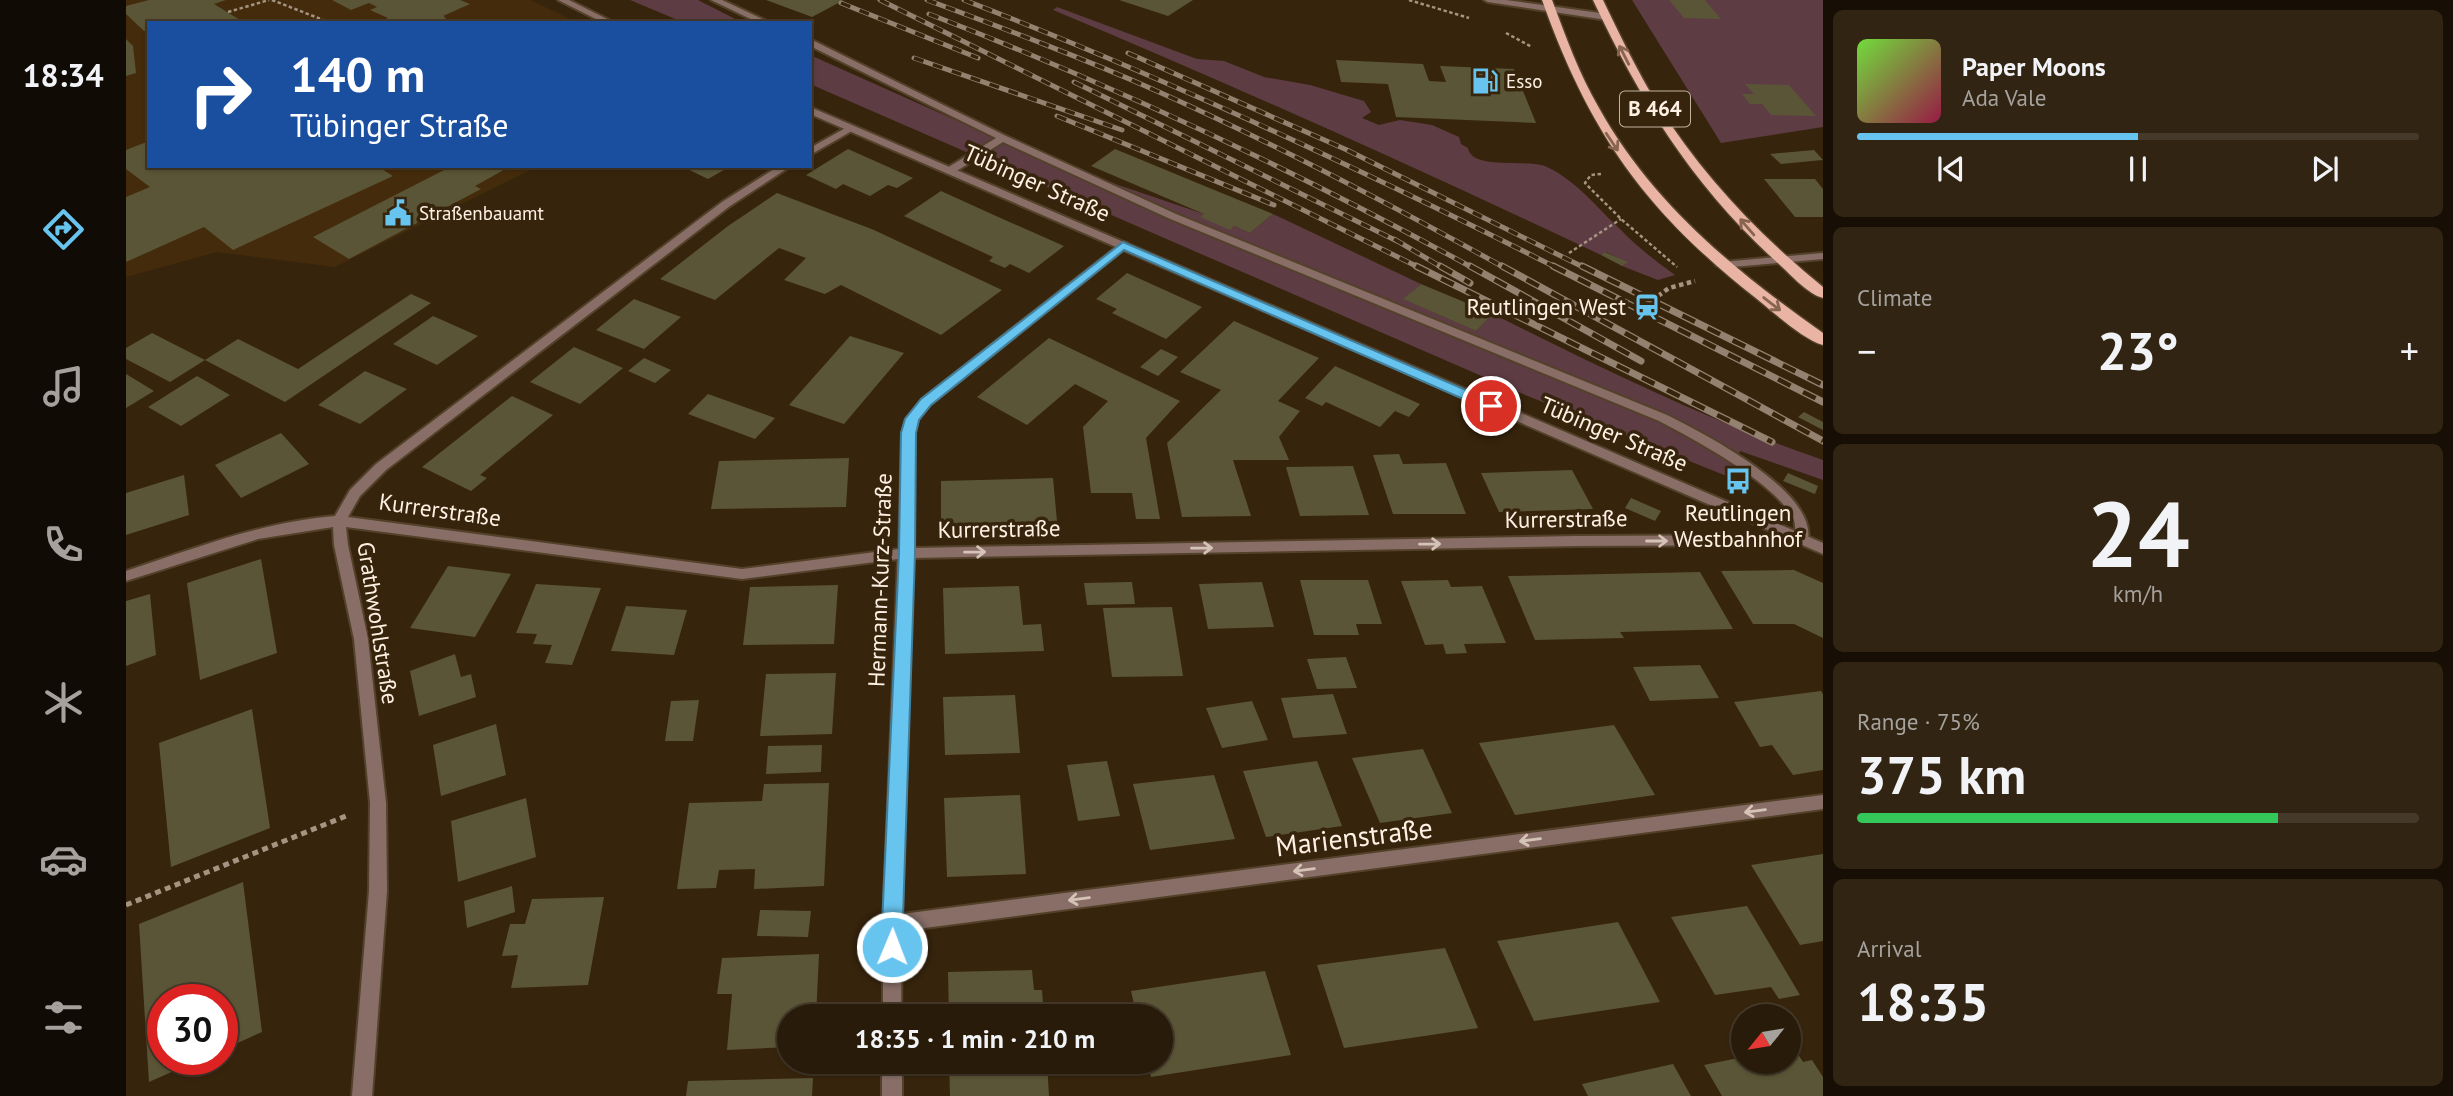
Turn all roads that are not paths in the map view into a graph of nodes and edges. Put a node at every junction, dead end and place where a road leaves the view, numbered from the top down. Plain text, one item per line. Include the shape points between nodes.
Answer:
1 (562, 0) edge
2 (715, 0) edge
3 (1488, 0) edge
4 (1598, 0) edge
5 (1549, 4) edge
6 (1606, 17) junction
7 (607, 21) edge
8 (762, 21) edge
9 (812, 43) edge
10 (812, 111) edge
11 (852, 128) junction
12 (1003, 138) junction
13 (812, 151) edge
14 (783, 168) edge
15 (951, 170) junction
16 (1123, 245) junction
17 (1823, 256) edge
18 (1780, 259) junction
19 (1723, 264) junction
20 (1823, 294) edge
21 (1823, 340) edge
22 (340, 521) junction
23 (1802, 540) junction
24 (1823, 549) edge
25 (907, 553) junction
26 (126, 576) edge
27 (1823, 802) edge
28 (892, 924) junction
29 (892, 1004) edge
30 (892, 1074) edge
31 (362, 1096) edge
32 (892, 1096) edge

1 - 7 street
2 - 8 street
3 - 5 street
4 - 6 main road, B 464
5 - 6 street
5 -> 19 main road, B 464 via 1571,66 1611,141 1681,229
18 -> 6 main road, B 464 via 1686,156 1650,102
9 - 12 street
10 - 11 street, Tübinger Straße
11 - 13 street
11 - 15 street, Tübinger Straße
12 - 15 street
12 - 23 street via 1172,216 1663,418 1706,440 1772,485 1802,521
14 - 22 street, Grathwohlstraße via 726,204 381,467 355,493
15 - 16 street, Tübinger Straße
16 - 23 street, Tübinger Straße
16 - 25 street, Hermann-Kurz-Straße via 918,410 908,433
17 - 18 street
18 - 19 street
18 - 20 main road, B 464
19 -> 21 main road, B 464
22 - 25 street, Kurrerstraße via 742,574
22 - 26 street, Kurrerstraße via 278,528
22 - 31 street, Grathwohlstraße via 362,652 377,803 378,891
23 - 24 street, Tübinger Straße
25 -> 23 street, Kurrerstraße
25 - 28 street, Hermann-Kurz-Straße
27 -> 28 street, Marienstraße
28 - 29 street, Hermann-Kurz-Straße
30 - 32 street

